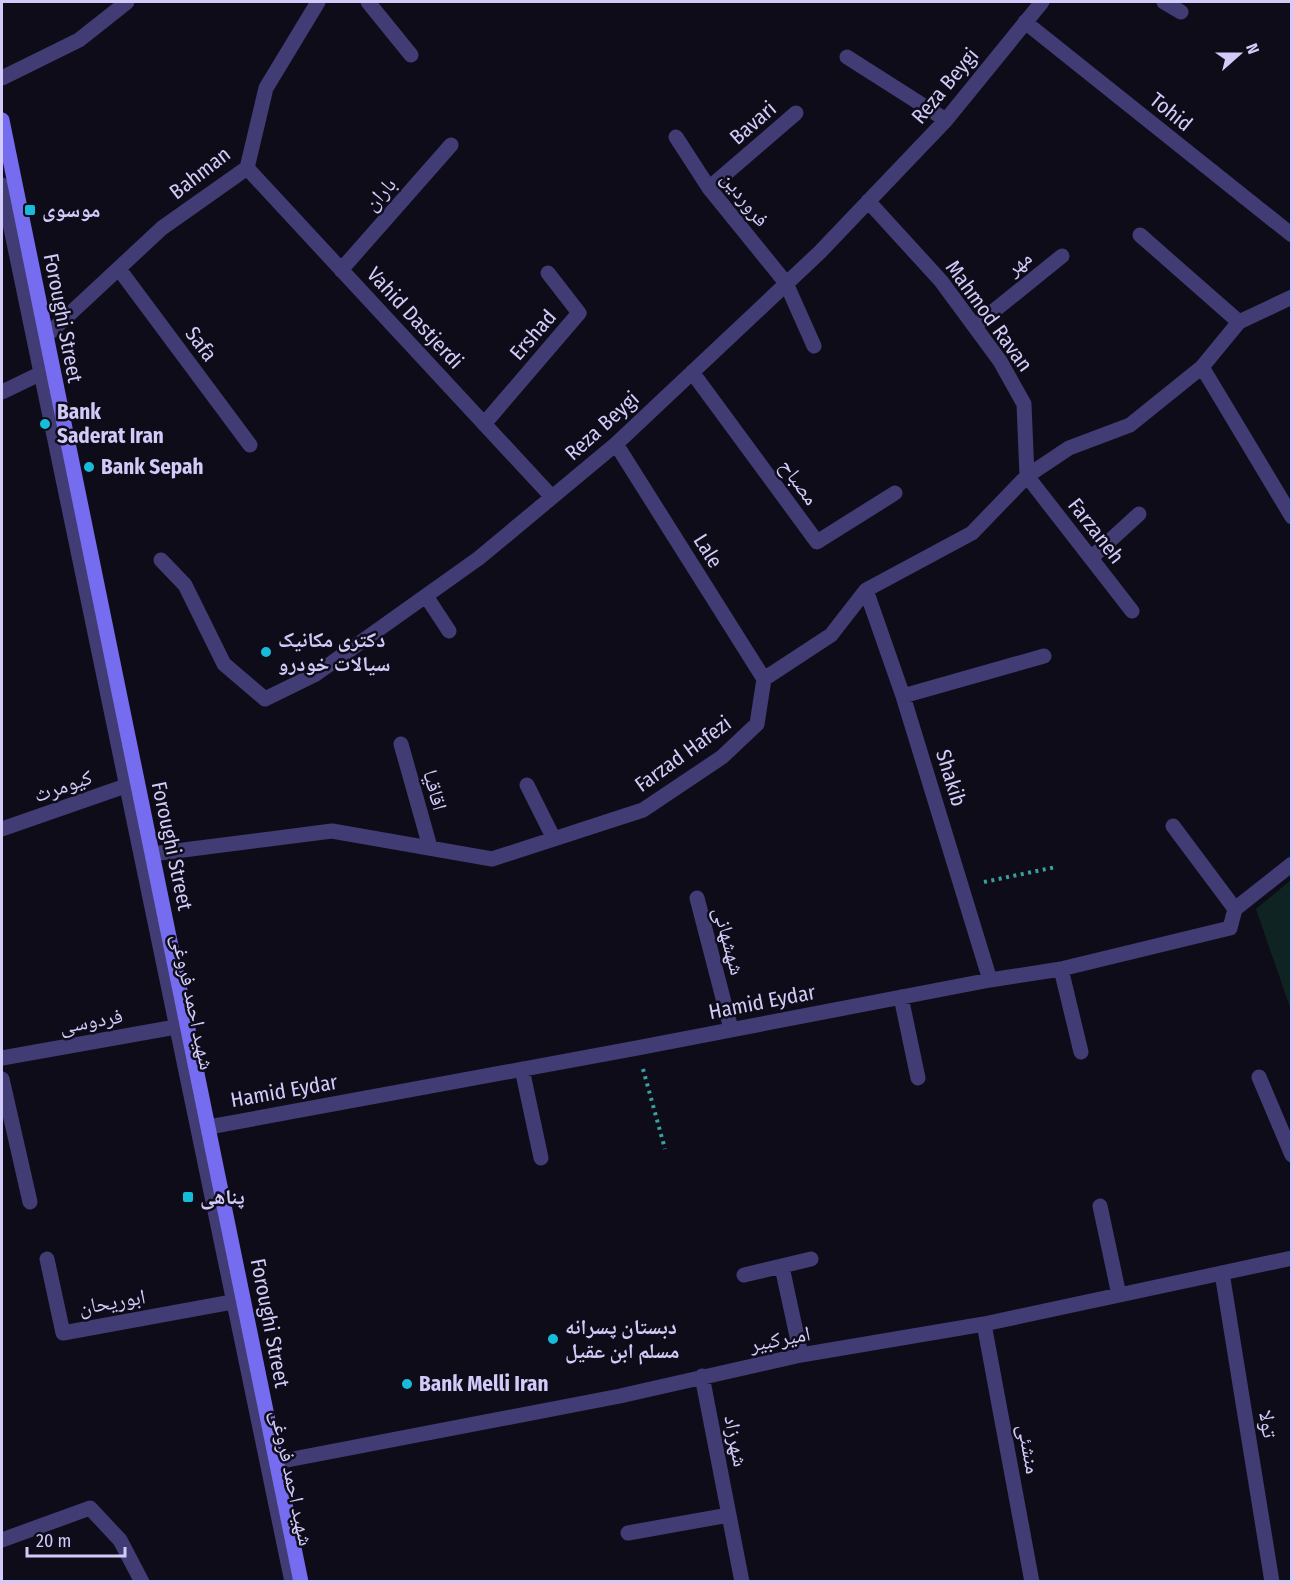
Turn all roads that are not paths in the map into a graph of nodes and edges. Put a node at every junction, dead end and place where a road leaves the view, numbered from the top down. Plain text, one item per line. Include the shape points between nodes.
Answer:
1 (127, 2) edge
2 (318, 2) edge
3 (368, 2) edge
4 (1042, 2) edge
5 (1164, 2) edge
6 (1181, 12) dead end
7 (1025, 22) junction
8 (411, 55) dead end
9 (847, 57) dead end
10 (2, 78) edge
11 (796, 113) dead end
12 (2, 120) edge
13 (946, 120) junction
14 (676, 137) dead end
15 (451, 146) dead end
16 (247, 168) junction
17 (2, 184) edge
18 (709, 188) junction
19 (868, 201) junction
20 (1140, 235) dead end
21 (1292, 235) edge
22 (1062, 256) dead end
23 (119, 269) junction
24 (341, 270) junction
25 (548, 273) dead end
26 (786, 284) junction
27 (1292, 297) edge
28 (1239, 322) junction
29 (975, 326) junction
30 (46, 336) junction
31 (814, 346) dead end
32 (1202, 367) junction
33 (46, 370) junction
34 (692, 372) junction
35 (2, 392) edge
36 (484, 423) junction
37 (616, 444) junction
38 (250, 446) dead end
39 (1027, 476) junction
40 (895, 493) dead end
41 (552, 497) junction
42 (1139, 513) dead end
43 (1292, 517) edge
44 (1091, 558) junction
45 (161, 560) dead end
46 (866, 590) junction
47 (426, 596) junction
48 (1132, 611) dead end
49 (449, 631) dead end
50 (1044, 656) dead end
51 (764, 680) junction
52 (903, 696) junction
53 (401, 744) dead end
54 (137, 782) junction
55 (527, 784) dead end
56 (1173, 826) dead end
57 (2, 829) edge
58 (554, 839) junction
59 (430, 847) junction
60 (152, 854) junction
61 (1292, 864) edge
62 (697, 898) dead end
63 (1235, 909) junction
64 (1061, 969) junction
65 (990, 980) junction
66 (901, 997) junction
67 (187, 1025) junction
68 (730, 1029) junction
69 (1081, 1052) dead end
70 (2, 1058) edge
71 (522, 1069) junction
72 (1259, 1077) dead end
73 (918, 1078) dead end
74 (2, 1079) edge
75 (209, 1127) junction
76 (1291, 1154) edge
77 (541, 1158) dead end
78 (30, 1202) dead end
79 (1100, 1206) dead end
80 (1292, 1258) edge
81 (47, 1259) dead end
82 (811, 1260) dead end
83 (782, 1267) junction
84 (1222, 1273) junction
85 (744, 1275) dead end
86 (1119, 1294) junction
87 (243, 1300) junction
88 (984, 1324) junction
89 (801, 1355) junction
90 (702, 1376) junction
91 (277, 1462) junction
92 (729, 1515) junction
93 (628, 1533) dead end
94 (2, 1540) edge
95 (142, 1581) edge
96 (292, 1581) edge
97 (301, 1581) edge
98 (742, 1581) edge
99 (1032, 1581) edge
100 (1272, 1581) edge

1 - 10 street via 79,40
2 - 16 street, Bahman via 266,88
3 - 8 street
4 - 7 street, Reza Beygi
5 - 6 street
7 - 13 street, Reza Beygi
7 - 21 street, Tohid
9 - 13 street
11 - 18 street, Bavari
12 - 30 main road, Foroughi Street
13 - 19 street, Reza Beygi
14 - 18 street, فروردین
15 - 24 street, باران
16 - 23 street, Bahman via 162,228
16 - 24 street, Vahid Dastjerdi
17 - 33 street, شهید احمد فروغی
18 - 26 street, فروردین
19 - 26 street, Reza Beygi
19 - 29 street, Mahmod Ravan via 941,281
20 - 28 street
22 - 29 street, مهر
23 - 30 street, Bahman
23 - 38 street, Safa
24 - 36 street, Vahid Dastjerdi
25 - 36 street, Ershad via 579,313
26 - 31 street, فروردین
26 - 34 street, Reza Beygi
27 - 28 street
28 - 32 street
29 - 39 street, Mahmod Ravan via 1024,404
30 - 33 main road, Foroughi Street
32 - 39 street via 1130,425 1069,448
32 - 43 street
33 - 35 street
33 - 54 main road, Foroughi Street
33 - 96 street, شهید احمد فروغی
34 - 37 street, Reza Beygi
34 - 40 street, مصباح via 817,542
36 - 41 street, Vahid Dastjerdi
37 - 41 street, Reza Beygi
37 - 51 street, Lale
39 - 44 street, Farzaneh
39 - 46 street via 972,533
41 - 47 street, Reza Beygi
42 - 44 street
44 - 48 street, Farzaneh
45 - 47 street, Reza Beygi via 185,585 224,664 265,699 316,674
46 - 51 street via 831,635
46 - 52 street, Shakib
47 - 49 street
50 - 52 street
51 - 58 street, Farzad Hafezi via 757,724 722,757 643,810
52 - 65 street, Shakib
53 - 59 street, اقاقیا
54 - 57 street, کیومرث
54 - 60 main road, Foroughi Street
55 - 58 street
56 - 63 street
58 - 59 street, Farzad Hafezi via 492,859
59 - 60 street, Farzad Hafezi via 332,831
60 - 67 main road, Foroughi Street
61 - 63 street, Hamid Eydar
62 - 68 street, شهشهانی
63 - 64 street, Hamid Eydar via 1230,928
64 - 65 street, Hamid Eydar
64 - 69 street
65 - 66 street, Hamid Eydar
66 - 68 street, Hamid Eydar
66 - 73 street
67 - 70 street, فردوسی
67 - 75 main road, Foroughi Street
68 - 71 street, Hamid Eydar
71 - 75 street, Hamid Eydar
71 - 77 street
72 - 76 street
74 - 78 street
75 - 87 main road, Foroughi Street
79 - 86 street
80 - 84 street, امیرکبیر
81 - 87 street, ابوریحان via 63,1333
82 - 83 street
83 - 85 street
83 - 89 street
84 - 86 street, امیرکبیر
84 - 100 street, تولا
86 - 88 street, امیرکبیر
87 - 91 main road, Foroughi Street
88 - 89 street, امیرکبیر
88 - 99 street, منشئی
89 - 90 street, امیرکبیر
90 - 91 street, امیرکبیر via 620,1396
90 - 92 street, شهرزاد
91 - 97 main road, Foroughi Street
92 - 93 street
92 - 98 street, شهرزاد
94 - 95 street via 90,1508 120,1540

